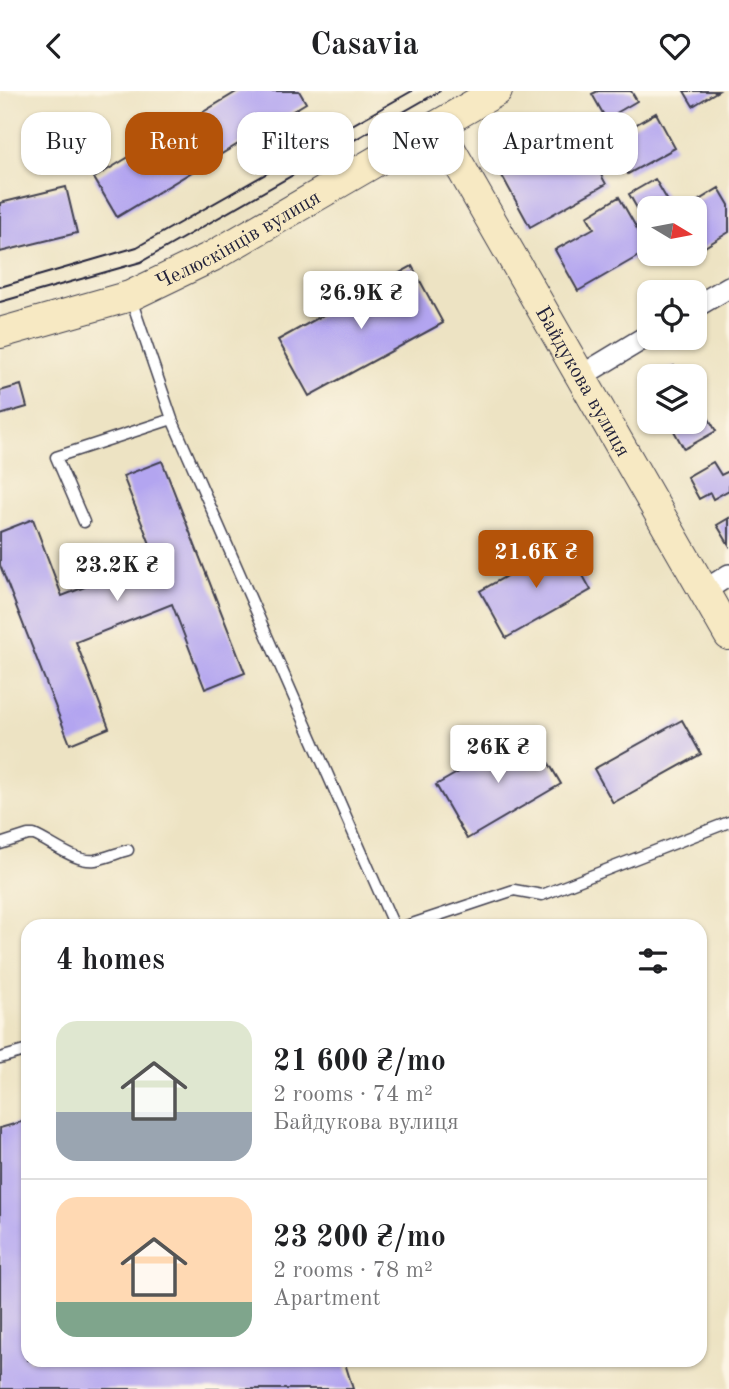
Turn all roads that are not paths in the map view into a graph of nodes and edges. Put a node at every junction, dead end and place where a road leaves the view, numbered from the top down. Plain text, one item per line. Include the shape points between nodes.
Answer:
1 (497, 91) edge
2 (461, 112) edge
3 (368, 166) edge
4 (464, 173) edge
5 (729, 287) edge
6 (130, 296) junction
7 (707, 300) edge
8 (0, 333) edge
9 (637, 342) edge
10 (581, 376) junction
11 (172, 419) junction
12 (84, 522) dead end
13 (729, 575) edge
14 (704, 591) junction
15 (729, 635) edge
16 (729, 822) edge
17 (0, 844) edge
18 (128, 850) dead end
19 (391, 919) edge
20 (427, 919) edge
21 (21, 1052) edge
22 (0, 1058) edge

1 - 2 main road, Челюскінців вулиця
3 - 6 main road, Челюскінців вулиця via 213,256
4 - 10 main road, Байдукова вулиця
5 - 7 street
6 - 8 main road, Челюскінців вулиця
6 - 11 lane
9 - 10 street
10 - 14 main road, Байдукова вулиця
11 - 12 lane via 55,457
11 - 19 lane
13 - 14 street
14 - 15 main road, Байдукова вулиця
16 - 20 lane via 542,895 514,890
17 - 18 lane via 34,835 82,859 94,860
21 - 22 lane

